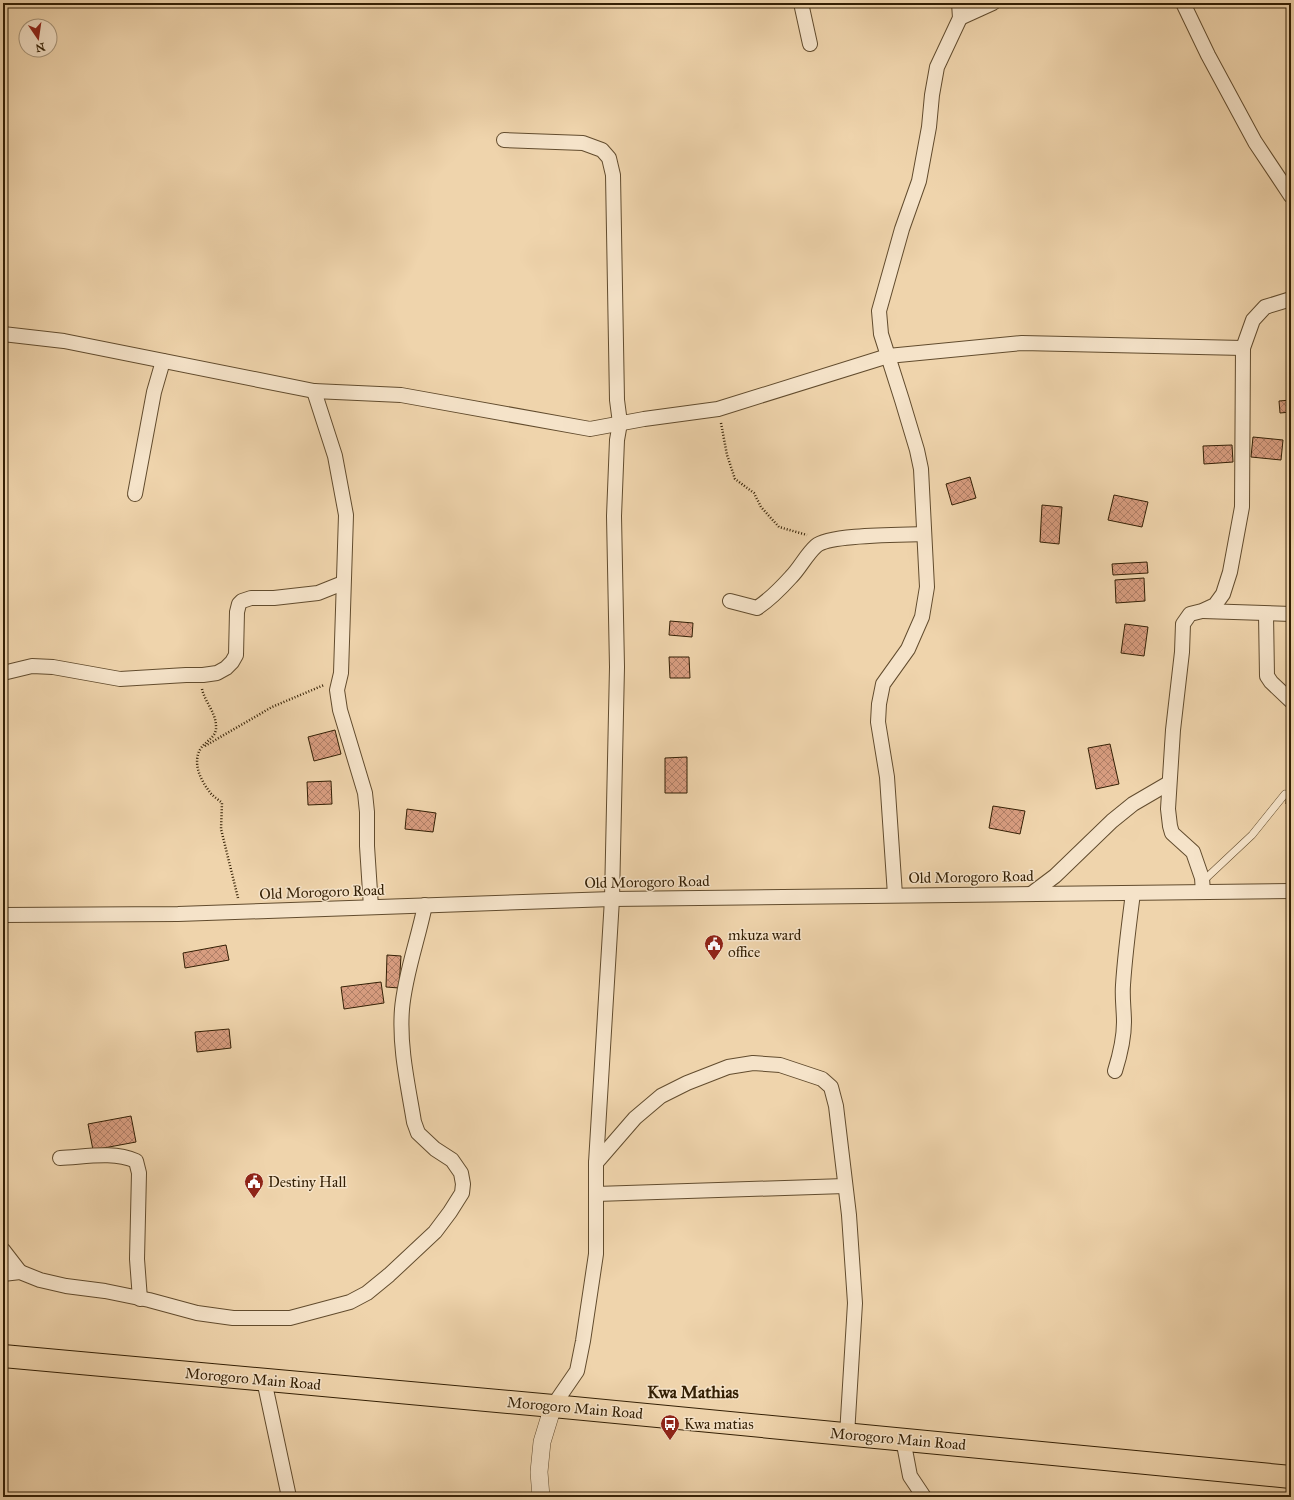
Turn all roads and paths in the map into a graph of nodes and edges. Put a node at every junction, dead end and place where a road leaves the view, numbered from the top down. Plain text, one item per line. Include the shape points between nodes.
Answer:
1 (801, 3) edge
2 (958, 3) edge
3 (993, 3) edge
4 (1183, 3) edge
5 (960, 18) junction
6 (810, 44) dead end
7 (504, 140) dead end
8 (1291, 196) edge
9 (1291, 299) edge
10 (3, 334) edge
11 (1243, 348) junction
12 (888, 356) junction
13 (163, 361) junction
14 (314, 391) junction
15 (718, 409) junction
16 (620, 423) junction
17 (590, 428) junction
18 (616, 440) junction
19 (134, 494) dead end
20 (924, 534) junction
21 (834, 539) junction
22 (343, 582) junction
23 (730, 601) dead end
24 (1202, 611) junction
25 (1266, 614) junction
26 (1291, 614) edge
27 (3, 673) edge
28 (203, 675) junction
29 (339, 680) junction
30 (1291, 701) edge
31 (201, 748) junction
32 (1169, 783) junction
33 (1285, 794) dead end
34 (1202, 887) junction
35 (1291, 891) edge
36 (1133, 893) junction
37 (1031, 894) junction
38 (894, 895) junction
39 (612, 899) junction
40 (425, 905) junction
41 (371, 907) junction
42 (241, 912) junction
43 (3, 915) edge
44 (1115, 1071) dead end
45 (60, 1158) dead end
46 (596, 1163) junction
47 (845, 1186) junction
48 (596, 1194) junction
49 (3, 1250) edge
50 (20, 1272) junction
51 (3, 1274) edge
52 (140, 1299) junction
53 (3, 1356) edge
54 (264, 1380) junction
55 (553, 1406) junction
56 (847, 1434) junction
57 (903, 1439) junction
58 (1291, 1477) edge
59 (289, 1497) edge
60 (541, 1497) edge
61 (924, 1497) edge

1 - 6 street
2 - 5 street
3 - 5 street
4 - 8 street via 1255,142
5 - 12 street via 937,67 918,181 879,311 881,334
7 - 16 street via 583,143 602,150 609,158 613,175
9 - 11 street via 1265,307 1253,320
10 - 13 street via 64,341
11 - 12 street via 1022,343
11 - 24 street via 1242,508 1230,572 1223,594 1216,605
12 - 15 street
12 - 20 street via 921,469
13 - 14 street
13 - 19 street via 154,392
14 - 17 street via 401,395
14 - 22 street via 335,456 346,515
15 - 16 street
15 - 21 path via 734,479 754,493 761,507 779,527 796,533
16 - 17 street
16 - 18 street
17 - 18 street
18 - 39 street via 614,516 617,667
20 - 21 street
20 - 38 street via 927,587 922,617 908,649 883,684 879,704 878,722 887,777
21 - 23 street via 817,544 792,577 757,608
22 - 28 street via 318,593 251,598 242,601 237,612 236,655 226,668 217,673
22 - 29 street
24 - 25 street
24 - 32 street via 1190,614 1183,624
25 - 26 street
25 - 30 street via 1268,676
27 - 28 street via 32,666 53,667 120,679
28 - 31 path via 204,699 215,718 216,728 212,738
29 - 31 path via 272,707
29 - 41 street via 337,690 340,710 365,794
31 - 42 path via 196,763 209,792 222,803 221,829
32 - 34 street via 1168,809 1172,833 1193,852
32 - 37 street via 1133,804 1055,876
33 - 34 lane via 1252,835
34 - 35 street, Old Morogoro Road
34 - 36 street, Old Morogoro Road
36 - 37 street, Old Morogoro Road
36 - 44 street via 1123,988 1123,1035
37 - 38 street, Old Morogoro Road
38 - 39 street, Old Morogoro Road
39 - 40 street, Old Morogoro Road
39 - 46 street
40 - 41 street, Old Morogoro Road
40 - 52 street via 402,1009 403,1048 414,1122 418,1133 452,1160 461,1173 462,1193 450,1212 435,1232 373,1289 350,1302 333,1307 290,1318 233,1318 197,1313
41 - 42 street, Old Morogoro Road
42 - 43 street, Old Morogoro Road
45 - 52 street via 125,1156 136,1161 139,1173 137,1260
46 - 47 street via 635,1118 661,1096 728,1067 753,1063 780,1065 822,1078 831,1087 836,1106
46 - 48 street
47 - 48 street
47 - 56 street via 856,1303
48 - 55 street via 596,1254 577,1371
49 - 50 street
50 - 51 street
50 - 52 street via 40,1280
53 - 54 highway, Morogoro Main Road
54 - 55 highway, Morogoro Main Road
54 - 59 street
55 - 56 highway, Morogoro Main Road
55 - 60 street via 542,1442 539,1472
56 - 57 highway, Morogoro Main Road
57 - 58 highway, Morogoro Main Road
57 - 61 street via 910,1476

